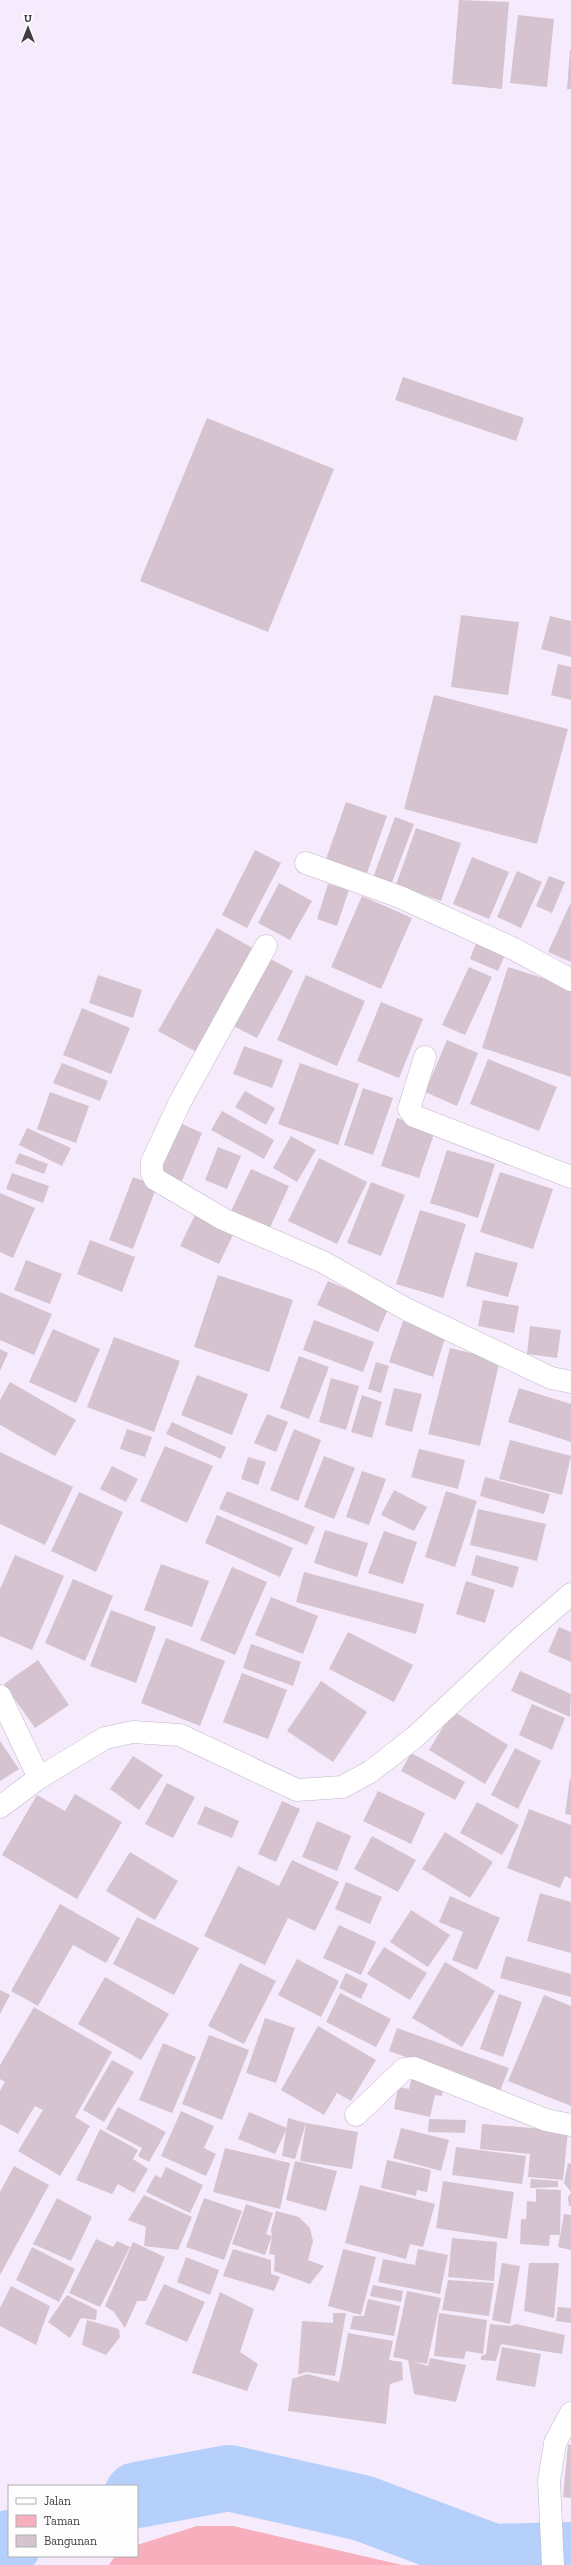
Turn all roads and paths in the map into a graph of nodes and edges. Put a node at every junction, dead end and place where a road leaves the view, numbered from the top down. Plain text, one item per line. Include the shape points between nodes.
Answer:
1 (306, 863) dead end
2 (266, 946) dead end
3 (571, 980) edge
4 (425, 1057) dead end
5 (571, 1176) edge
6 (571, 1382) edge
7 (571, 1594) edge
8 (0, 1696) edge
9 (39, 1778) junction
10 (0, 1808) edge
11 (356, 2115) dead end
12 (571, 2126) edge
13 (571, 2413) edge
14 (554, 2565) edge

1 - 3 street via 400,897 512,948
2 - 6 street via 180,1102 152,1162 155,1179 223,1219 323,1262 406,1309 551,1378
4 - 5 street via 409,1109 414,1116
7 - 9 street via 415,1737 370,1772 342,1787 297,1790 180,1735 146,1731 105,1738
8 - 9 street
9 - 10 street
11 - 12 street via 404,2069 414,2068 546,2120
13 - 14 street via 555,2443 549,2481

